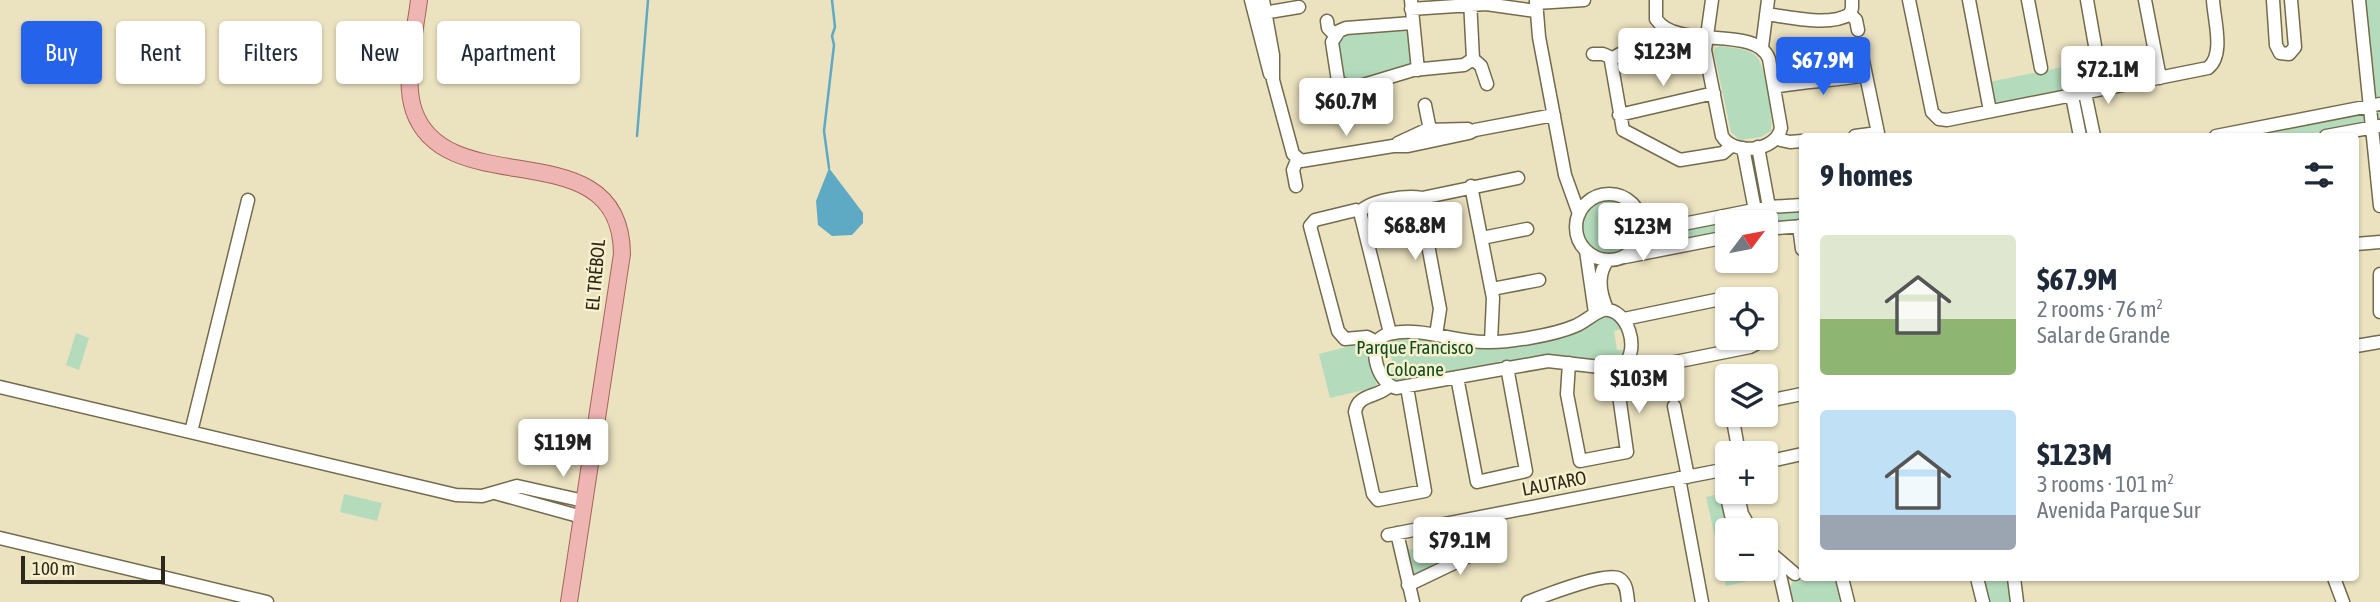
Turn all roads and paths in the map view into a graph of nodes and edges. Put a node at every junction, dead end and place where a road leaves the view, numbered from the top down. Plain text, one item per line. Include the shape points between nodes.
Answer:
1 (419, 0) edge
2 (1251, 0) edge
3 (1584, 0) edge
4 (1656, 0) edge
5 (1712, 0) edge
6 (1768, 0) edge
7 (1852, 0) edge
8 (1909, 0) edge
9 (1969, 0) edge
10 (2028, 0) edge
11 (2087, 0) edge
12 (2145, 0) edge
13 (2213, 0) edge
14 (2273, 0) edge
15 (2291, 0) edge
16 (2359, 0) edge
17 (1469, 2) edge
18 (1411, 5) edge
19 (1536, 5) edge
20 (1299, 7) dead end
21 (1261, 9) edge
22 (1766, 14) junction
23 (1850, 14) junction
24 (1327, 21) dead end
25 (1412, 23) junction
26 (1858, 30) dead end
27 (1670, 31) junction
28 (1335, 35) junction
29 (1707, 37) junction
30 (1762, 47) junction
31 (1593, 54) dead end
32 (1862, 56) dead end
33 (2097, 57) dead end
34 (1612, 58) junction
35 (1474, 59) junction
36 (2041, 68) dead end
37 (1418, 70) junction
38 (1866, 75) junction
39 (2160, 78) junction
40 (1487, 84) dead end
41 (1341, 85) junction
42 (1774, 87) junction
43 (1714, 93) junction
44 (2078, 95) junction
45 (1336, 102) dead end
46 (1425, 105) dead end
47 (2375, 105) edge
48 (1990, 111) junction
49 (1554, 115) junction
50 (1619, 115) junction
51 (2376, 127) edge
52 (1878, 133) edge
53 (2080, 133) edge
54 (2093, 133) edge
55 (2231, 133) edge
56 (2343, 133) edge
57 (1431, 135) junction
58 (1777, 139) junction
59 (1799, 141) edge
60 (1758, 146) junction
61 (1737, 147) junction
62 (1301, 161) junction
63 (1564, 169) junction
64 (1518, 178) dead end
65 (1296, 186) dead end
66 (1471, 186) junction
67 (1596, 197) junction
68 (1422, 198) junction
69 (248, 200) dead end
70 (1799, 205) edge
71 (2380, 206) edge
72 (1769, 207) junction
73 (1755, 210) joint
74 (1360, 212) junction
75 (1579, 214) junction
76 (1715, 218) edge
77 (1642, 224) junction
78 (1799, 226) edge
79 (1778, 228) edge
80 (1527, 229) dead end
81 (1482, 238) junction
82 (1715, 239) edge
83 (2380, 242) edge
84 (2359, 244) edge
85 (1586, 251) junction
86 (1615, 259) junction
87 (2380, 274) edge
88 (1539, 280) dead end
89 (1492, 289) junction
90 (1715, 300) edge
91 (1601, 311) junction
92 (2380, 312) edge
93 (1623, 319) junction
94 (1390, 333) junction
95 (1436, 335) junction
96 (1377, 342) junction
97 (1491, 342) junction
98 (2380, 342) edge
99 (2359, 346) edge
100 (1735, 350) edge
101 (1569, 363) junction
102 (1621, 365) junction
103 (1507, 367) junction
104 (1457, 377) junction
105 (1389, 386) junction
106 (0, 387) edge
107 (1407, 387) junction
108 (1799, 395) edge
109 (1778, 399) edge
110 (1674, 407) dead end
111 (191, 432) junction
112 (1799, 455) edge
113 (1778, 459) edge
114 (1715, 472) edge
115 (1684, 478) junction
116 (583, 509) junction
117 (0, 538) edge
118 (1498, 542) dead end
119 (1778, 558) edge
120 (1778, 569) edge
121 (1799, 573) edge
122 (1843, 581) edge
123 (1978, 581) edge
124 (2014, 581) edge
125 (1783, 583) junction
126 (1408, 585) junction
127 (267, 602) edge
128 (569, 602) edge
129 (1413, 602) edge
130 (1528, 602) edge
131 (1628, 602) edge
132 (1702, 602) edge
133 (1786, 602) edge
134 (1848, 602) edge
135 (1983, 602) edge
136 (2017, 602) edge

1 - 116 main road, EL TRÉBOL via 410,90 414,111 427,132 460,155 585,185 607,203 618,222 622,254
2 - 21 street
3 - 19 street
4 - 27 street via 1657,19
5 - 29 street
6 - 22 street
7 - 23 street
8 - 48 street via 1936,117 1951,120
9 - 48 street
10 - 36 street
11 - 33 street
12 - 39 street
13 - 39 street via 2215,61 2204,69
14 - 15 street via 2276,45 2280,53 2289,54 2295,47
16 - 47 street
17 - 18 street
17 - 19 street
17 - 35 street
18 - 25 street
19 - 49 street
20 - 21 street
21 - 62 street via 1265,62 1293,154
22 - 23 street via 1829,21
22 - 30 street
23 - 26 street
24 - 28 street
25 - 28 street via 1346,28
25 - 37 street
27 - 29 street
27 - 34 street via 1655,46
28 - 41 street via 1336,78
29 - 30 street
29 - 43 street via 1705,50
30 - 42 street
31 - 34 street
32 - 38 street
34 - 50 street
35 - 37 street via 1464,65
35 - 40 street
37 - 41 street via 1356,88
38 - 42 street
38 - 52 street
39 - 44 street
41 - 45 street
42 - 58 street via 1780,128
43 - 50 street
43 - 61 street via 1723,136
44 - 48 street
44 - 53 street
44 - 54 street
46 - 57 street
47 - 51 street
47 - 55 street
49 - 57 street
49 - 63 street
50 - 61 street via 1625,133 1676,159
51 - 56 street
51 - 71 street
57 - 62 street
58 - 59 street
58 - 60 street
60 - 61 street
60 - 72 street
61 - 73 street
62 - 65 street via 1293,170
63 - 67 street via 1583,194
63 - 75 street
64 - 66 street
66 - 68 street
66 - 81 street
67 - 75 street
67 - 77 street via 1612,194 1628,200
68 - 74 street via 1411,195 1365,205
68 - 95 street via 1440,309
69 - 111 street
70 - 72 street
72 - 73 street
74 - 94 street
74 - 96 street via 1311,222 1310,228 1338,331 1345,340 1367,337
75 - 85 street via 1576,232
76 - 77 street via 1663,228
77 - 86 street via 1637,245
78 - 79 street
80 - 81 street
81 - 89 street
82 - 86 street
83 - 84 street
85 - 86 street via 1596,258
85 - 91 street
86 - 91 street via 1600,275
87 - 92 street
88 - 89 street
89 - 97 street
90 - 93 street
91 - 93 street via 1616,312
91 - 97 street via 1569,328
93 - 102 street via 1631,349
94 - 95 street
94 - 96 street
95 - 97 street
96 - 105 street via 1382,378
98 - 99 street
100 - 102 street via 1655,366
101 - 102 street
101 - 102 street via 1567,398 1580,461 1627,452
101 - 103 street
103 - 104 street
103 - 104 street via 1526,471 1477,482
104 - 107 street
105 - 107 street
105 - 107 street via 1363,398 1355,412 1378,500 1425,491
106 - 111 street
108 - 109 street
110 - 115 street
111 - 116 street via 457,495 523,486
112 - 113 street
114 - 115 street, LAUTARO
115 - 126 street, LAUTARO via 1392,534
115 - 132 street
116 - 128 main road, EL TRÉBOL
117 - 127 street
118 - 126 street
119 - 121 street
120 - 125 street
121 - 125 street
122 - 134 street
123 - 135 street
124 - 136 street
125 - 133 street
126 - 129 street
130 - 131 street via 1612,576 1624,583

